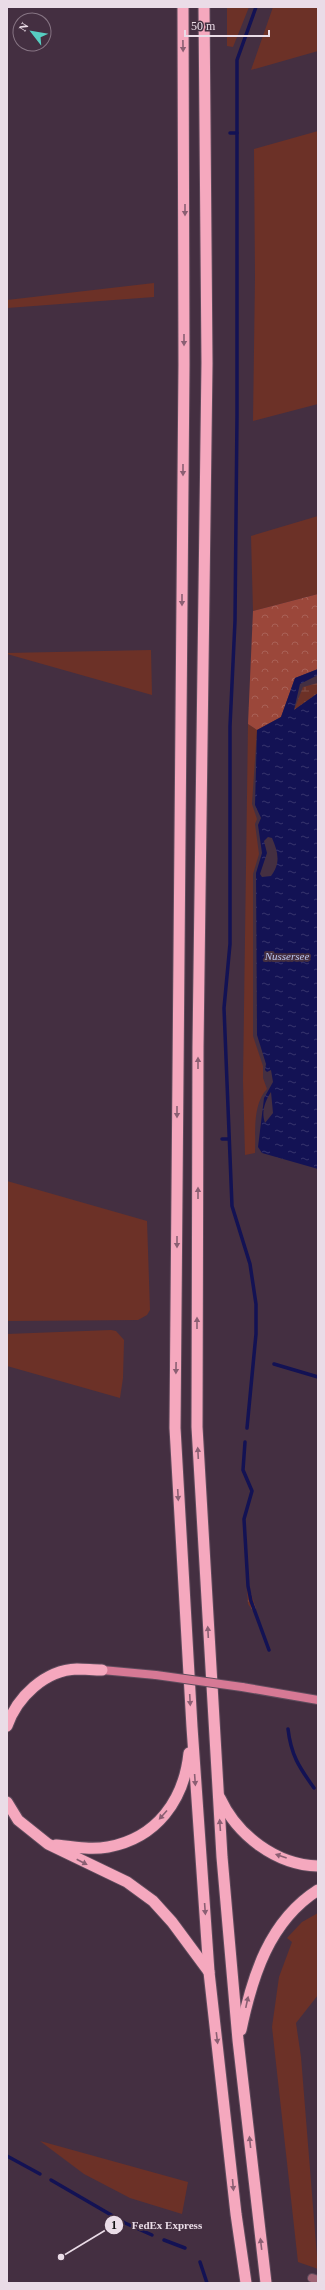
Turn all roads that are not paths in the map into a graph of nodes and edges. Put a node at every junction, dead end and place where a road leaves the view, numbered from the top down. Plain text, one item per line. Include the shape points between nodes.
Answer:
1 (183, 7) edge
2 (204, 7) edge
3 (102, 1670) joint
4 (318, 1700) edge
5 (7, 1726) edge
6 (192, 1727) junction
7 (218, 1793) junction
8 (7, 1802) edge
9 (48, 1844) junction
10 (318, 1866) edge
11 (318, 1890) edge
12 (209, 1972) junction
13 (238, 2040) junction
14 (246, 2283) edge
15 (266, 2283) edge

1 -> 6 highway via 184,356 175,1428
7 -> 2 highway via 197,1427 198,1047 207,363
3 - 4 main road, bridge via 156,1675
3 - 5 highway via 76,1669 54,1674 34,1686 20,1700
6 -> 9 highway via 188,1764 179,1795 143,1835 108,1847 80,1848
6 -> 12 highway
10 -> 7 highway via 308,1866 269,1852 244,1834 227,1814
13 -> 7 highway
8 - 9 highway via 18,1820
9 -> 12 highway via 127,1882 153,1901
13 -> 11 highway via 250,1988 263,1953 288,1917
12 -> 14 highway
15 -> 13 highway

